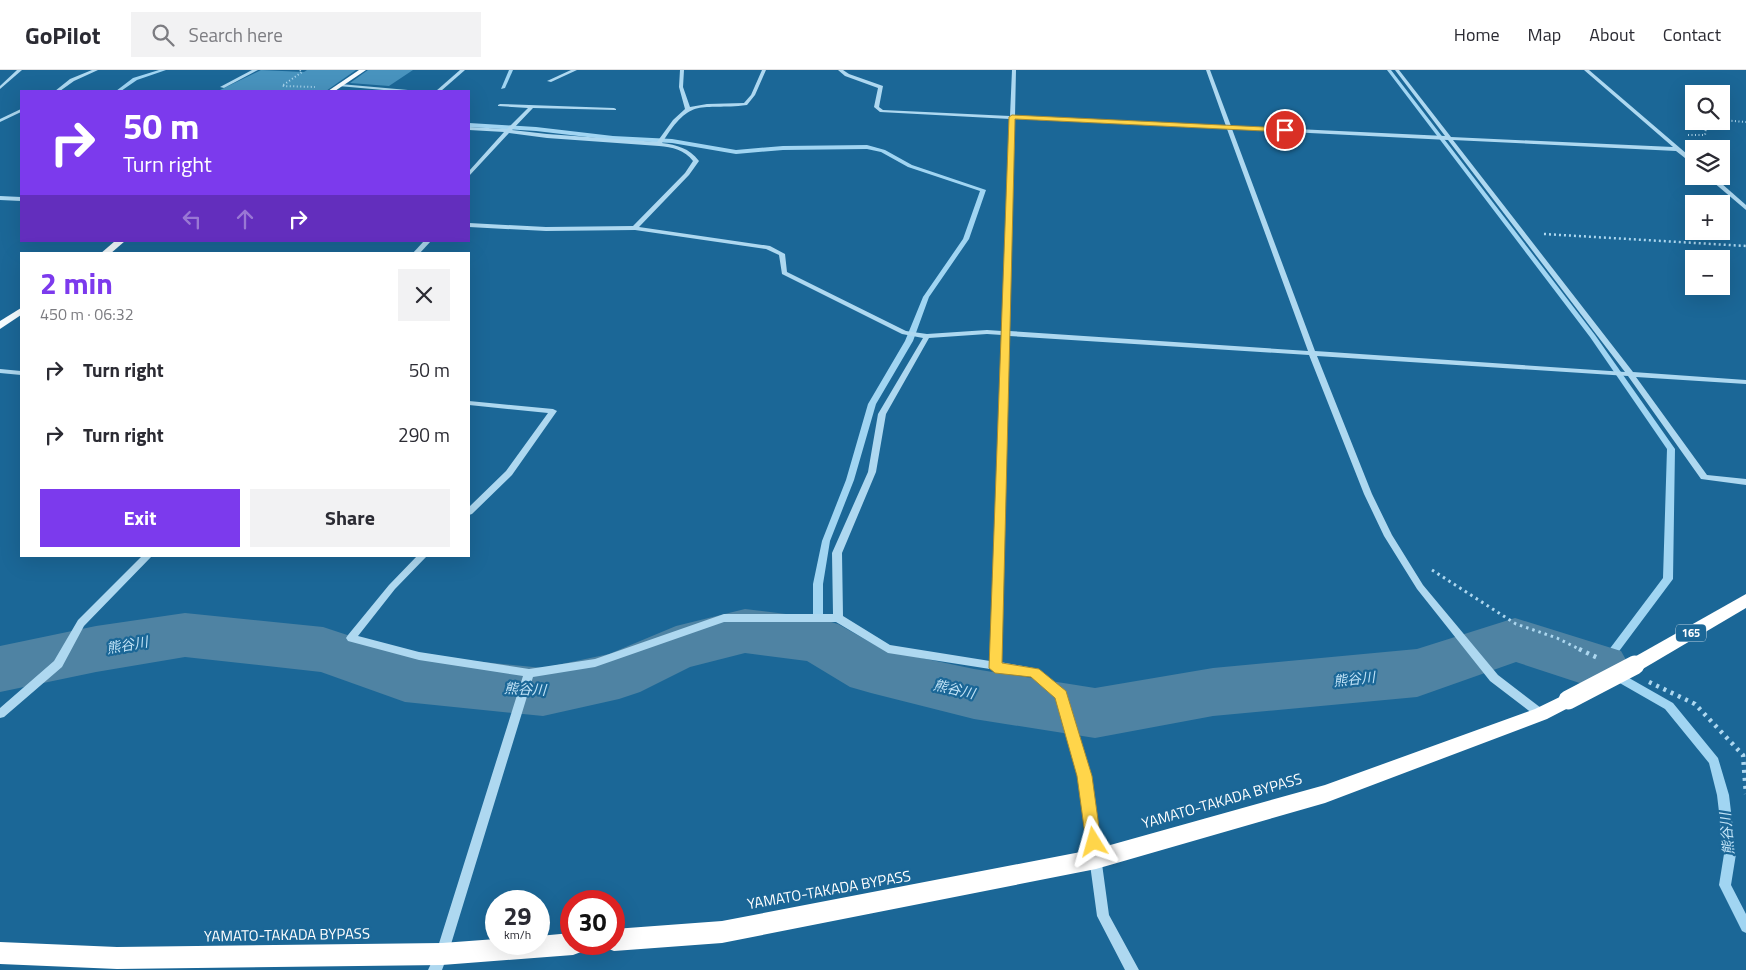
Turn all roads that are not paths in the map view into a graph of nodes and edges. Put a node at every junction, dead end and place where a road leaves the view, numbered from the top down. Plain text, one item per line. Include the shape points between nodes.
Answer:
1 (20, 70) edge
2 (96, 70) edge
3 (256, 70) edge
4 (363, 70) edge
5 (463, 70) edge
6 (575, 70) edge
7 (682, 70) edge
8 (764, 70) edge
9 (840, 70) edge
10 (1014, 70) edge
11 (1208, 70) edge
12 (1397, 70) edge
13 (1586, 70) edge
14 (549, 81) dead end
15 (222, 87) dead end
16 (0, 88) edge
17 (336, 88) edge
18 (58, 90) edge
19 (384, 90) edge
20 (439, 90) edge
21 (500, 105) dead end
22 (532, 107) junction
23 (614, 110) dead end
24 (688, 110) junction
25 (20, 111) edge
26 (1012, 117) junction
27 (0, 121) edge
28 (470, 128) edge
29 (511, 128) junction
30 (1230, 128) junction
31 (1451, 138) junction
32 (661, 141) junction
33 (1677, 149) junction
34 (1685, 156) edge
35 (470, 173) edge
36 (1719, 185) edge
37 (0, 198) edge
38 (20, 199) edge
39 (1746, 208) edge
40 (470, 225) edge
41 (635, 228) junction
42 (120, 242) edge
43 (427, 242) edge
44 (107, 252) edge
45 (417, 252) edge
46 (20, 312) edge
47 (0, 326) edge
48 (1006, 333) junction
49 (924, 336) junction
50 (1312, 353) junction
51 (0, 371) edge
52 (20, 373) edge
53 (1630, 374) junction
54 (1746, 382) edge
55 (470, 403) edge
56 (1746, 482) edge
57 (470, 511) edge
58 (147, 557) edge
59 (422, 557) edge
60 (1746, 600) edge
61 (833, 618) junction
62 (995, 668) junction
63 (528, 676) junction
64 (519, 707) joint
65 (0, 714) edge
66 (1541, 714) junction
67 (1096, 859) junction
68 (625, 939) edge
69 (560, 946) edge
70 (0, 953) edge
71 (439, 962) edge
72 (1132, 970) edge

1 - 16 street
2 - 18 street
3 - 15 street
4 - 17 main road
5 - 20 street
6 - 14 street
7 - 24 street via 682,87
8 - 24 street via 746,104
9 - 26 street via 881,87 876,107 882,111
10 - 26 street
11 - 30 street
12 - 31 street
13 - 33 street
17 - 19 street
21 - 22 street
22 - 23 street
22 - 29 street
24 - 32 street
25 - 27 street
26 - 30 street
26 - 48 street
28 - 29 street
29 - 32 street via 538,136
29 - 35 street
30 - 31 street
30 - 50 street
31 - 33 street
31 - 53 street
32 - 41 street via 691,154 696,161
33 - 34 street
36 - 39 street
37 - 38 street
40 - 41 street via 546,229
41 - 49 street via 768,247 782,254 784,273 904,333
42 - 44 main road
43 - 45 street
46 - 47 main road
48 - 49 street
48 - 50 street
48 - 62 street
49 - 61 street via 882,414 872,472 837,553
50 - 53 street
50 - 66 street via 1368,494 1420,587 1494,678
51 - 52 street
53 - 54 street
53 - 56 street via 1704,477
55 - 57 street via 553,411 509,473
58 - 65 street via 81,623 58,664
59 - 63 street via 392,587 352,638 419,656
60 - 66 highway, YAMATO-TAKADA BYPASS / 165, bridge via 1635,665
61 - 62 street via 888,649
61 - 63 street via 724,618 595,664
62 - 67 street via 1035,672 1061,695 1084,776
63 - 64 street
64 - 71 street
66 - 67 highway, YAMATO-TAKADA BYPASS / 165 via 1325,794
67 - 68 highway, YAMATO-TAKADA BYPASS / 165 via 722,932
67 - 72 street via 1103,916
69 - 71 highway, YAMATO-TAKADA BYPASS
70 - 71 highway, YAMATO-TAKADA BYPASS via 117,958

